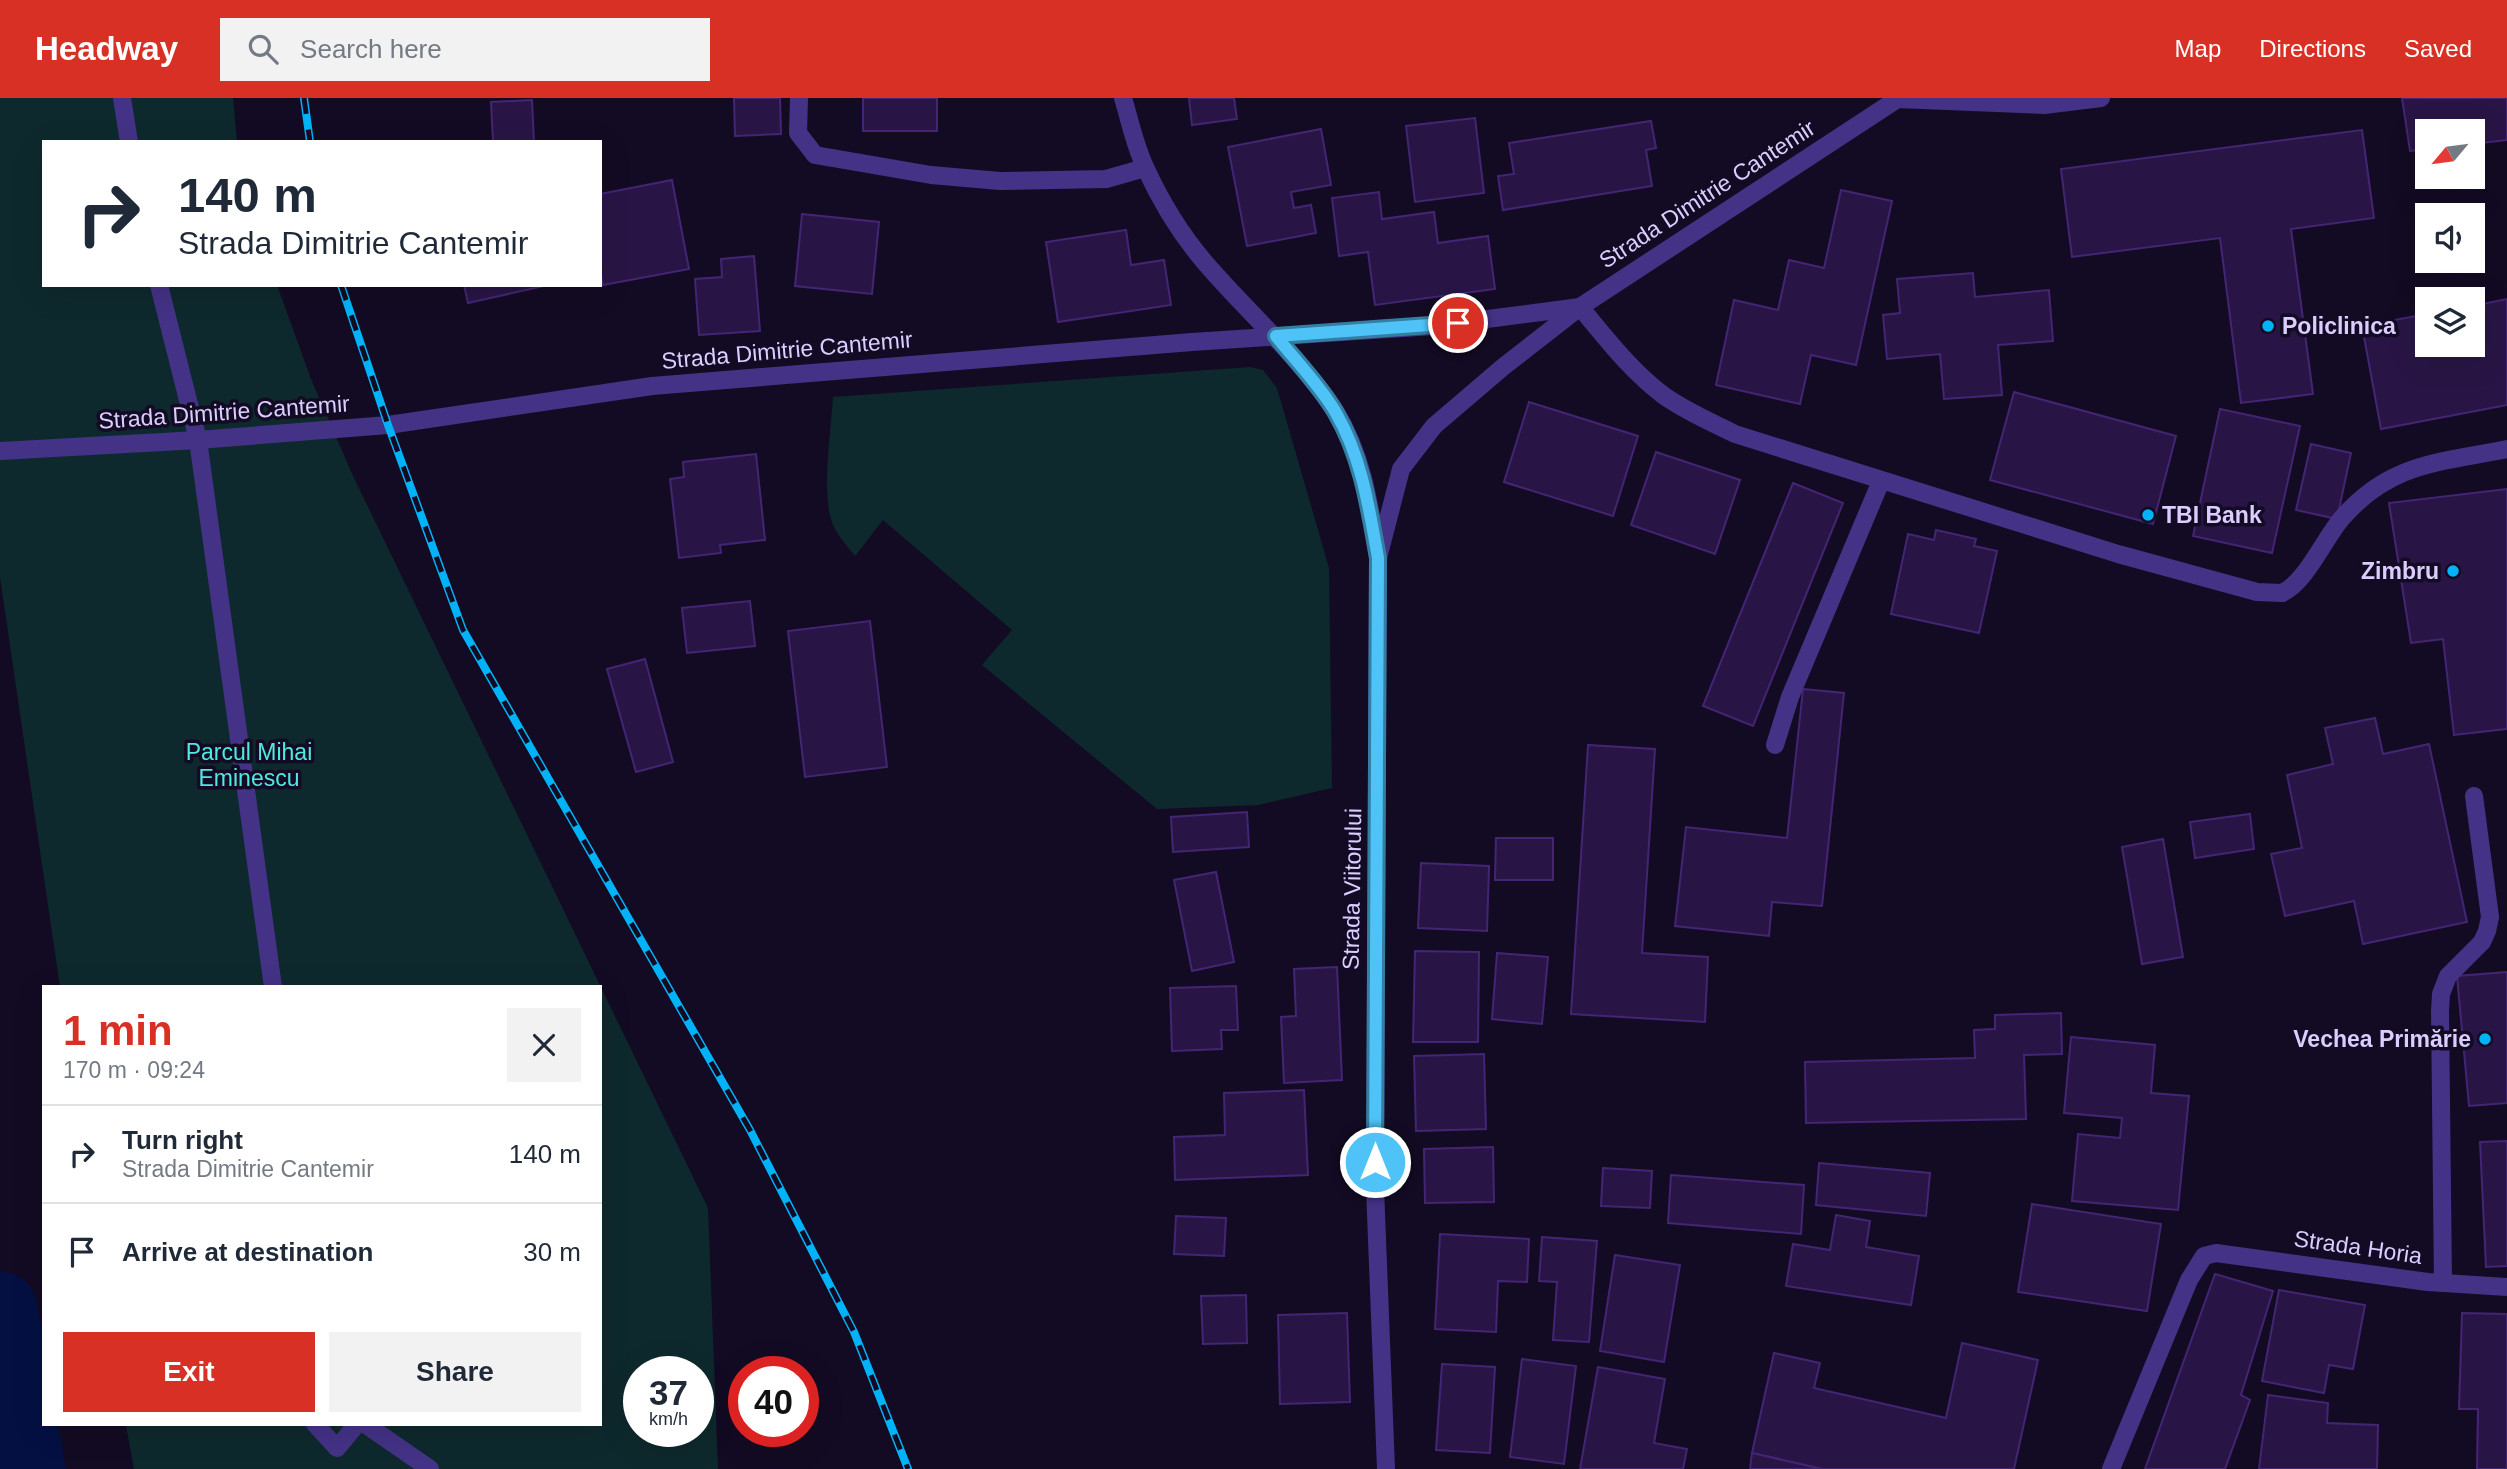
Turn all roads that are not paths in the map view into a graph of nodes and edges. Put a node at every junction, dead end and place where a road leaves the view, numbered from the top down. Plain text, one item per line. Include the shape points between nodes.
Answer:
1 (122, 98) edge
2 (799, 98) edge
3 (1123, 98) edge
4 (2101, 98) edge
5 (1898, 99) edge
6 (129, 140) edge
7 (1145, 167) junction
8 (160, 287) edge
9 (1580, 307) junction
10 (1276, 336) junction
11 (198, 440) junction
12 (2507, 449) edge
13 (0, 451) edge
14 (1881, 481) junction
15 (1378, 558) junction
16 (1775, 745) dead end
17 (2474, 796) dead end
18 (273, 985) edge
19 (2443, 1283) junction
20 (2507, 1287) edge
21 (318, 1426) edge
22 (354, 1426) edge
23 (368, 1426) edge
24 (430, 1469) edge
25 (1386, 1469) edge
26 (2111, 1469) edge

1 - 6 street
2 - 7 street via 798,133 815,155 1000,181 1106,179
3 - 7 street, Strada Viitorului
4 - 5 street, Strada Dimitrie Cantemir via 2045,105
5 - 9 street, Strada Dimitrie Cantemir
7 - 10 street, Strada Viitorului via 1215,275
8 - 11 street
9 - 10 street, Strada Dimitrie Cantemir via 1433,326
9 - 14 street via 1625,361 1663,395 1702,418 1735,434
9 - 15 street, Strada Dimitrie Cantemir via 1434,426 1401,469
10 - 11 street, Strada Dimitrie Cantemir via 652,386 387,425
10 - 15 street, Strada Viitorului via 1336,412 1355,453
11 - 13 street, Strada Dimitrie Cantemir
11 - 18 street
12 - 14 street via 2433,463 2374,486 2342,517 2296,584 2282,593 2257,592 2153,563
14 - 16 street via 1790,697
15 - 25 street, Strada Viitorului via 1375,1188
17 - 19 street via 2490,917 2482,942 2448,976 2441,994
19 - 20 street, Strada Horia
19 - 26 street, Strada Horia via 2217,1253 2204,1256 2189,1280
21 - 22 street via 337,1448
23 - 24 street

